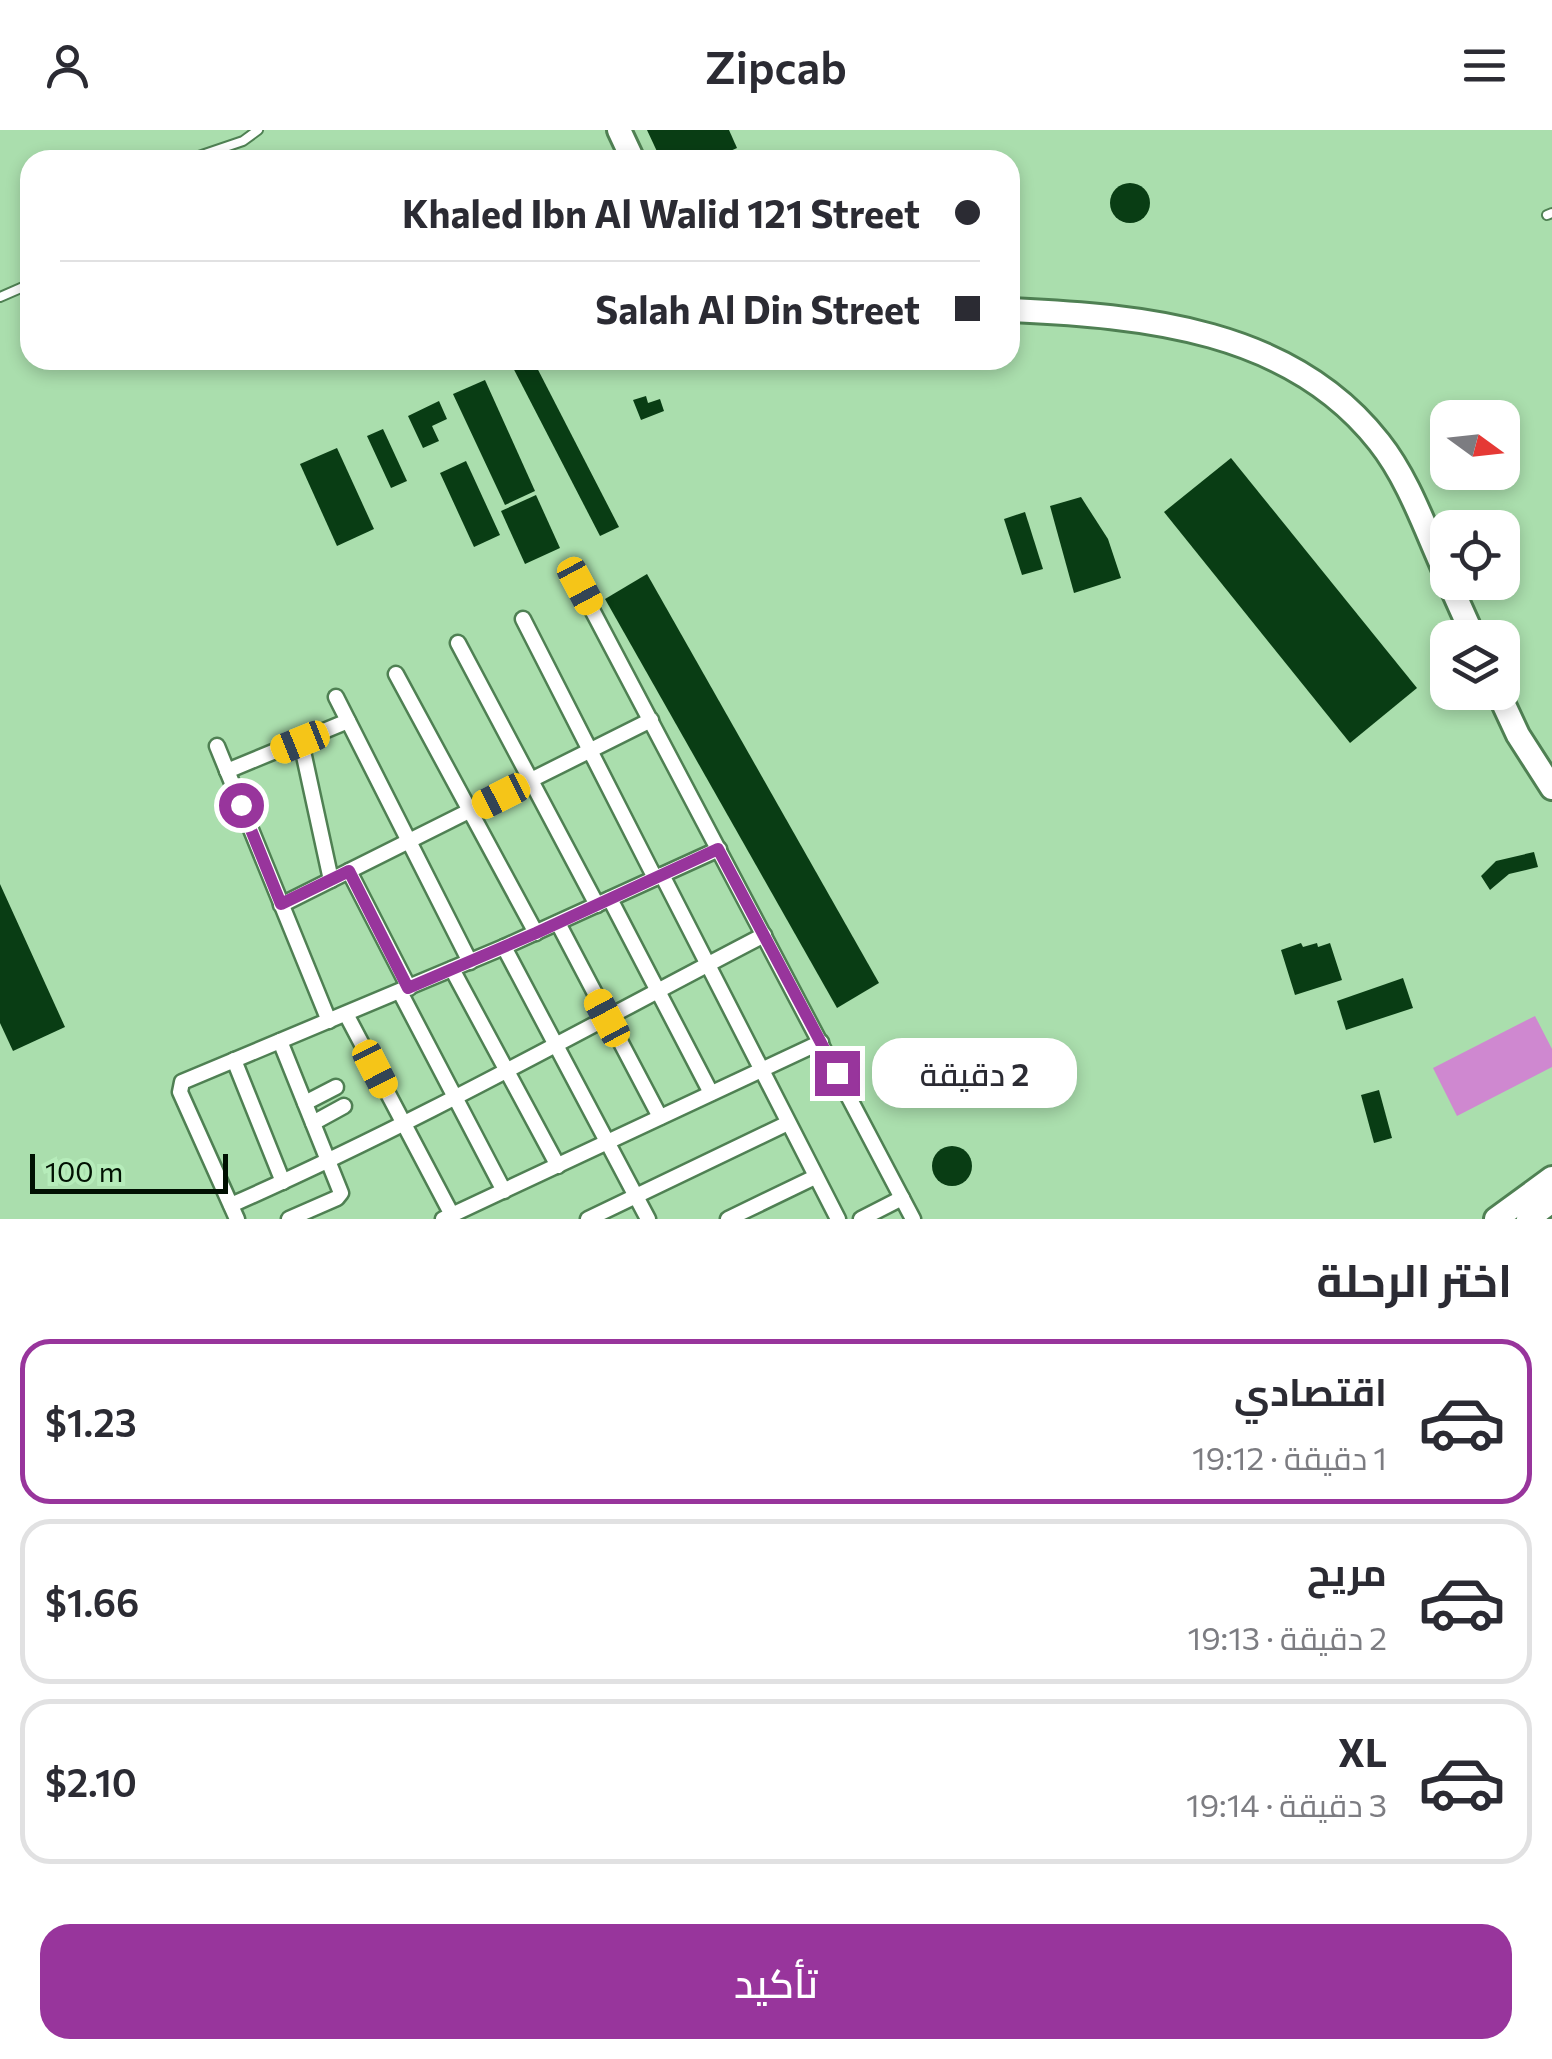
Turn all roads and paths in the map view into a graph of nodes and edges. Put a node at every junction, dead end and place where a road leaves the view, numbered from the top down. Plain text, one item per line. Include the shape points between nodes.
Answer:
1 (258, 130) edge
2 (214, 150) edge
3 (1020, 311) edge
4 (1430, 540) edge
5 (580, 586) dead end
6 (523, 619) dead end
7 (458, 644) dead end
8 (396, 674) dead end
9 (336, 697) dead end
10 (1506, 710) edge
11 (651, 720) junction
12 (348, 721) junction
13 (300, 742) junction
14 (217, 746) dead end
15 (590, 751) junction
16 (227, 772) junction
17 (531, 780) junction
18 (1552, 788) edge
19 (470, 811) junction
20 (410, 841) junction
21 (718, 849) junction
22 (349, 871) junction
23 (658, 876) junction
24 (332, 880) junction
25 (604, 902) junction
26 (281, 904) junction
27 (558, 923) junction
28 (536, 933) junction
29 (764, 936) junction
30 (504, 947) junction
31 (470, 962) junction
32 (708, 964) junction
33 (452, 969) junction
34 (404, 990) junction
35 (658, 991) junction
36 (346, 1014) junction
37 (607, 1018) junction
38 (329, 1021) junction
39 (280, 1041) junction
40 (820, 1042) junction
41 (557, 1044) junction
42 (234, 1060) junction
43 (506, 1070) junction
44 (762, 1070) junction
45 (336, 1086) dead end
46 (712, 1094) junction
47 (455, 1098) junction
48 (305, 1103) junction
49 (344, 1106) dead end
50 (660, 1117) junction
51 (312, 1122) junction
52 (788, 1123) junction
53 (404, 1124) junction
54 (608, 1143) junction
55 (329, 1162) junction
56 (558, 1166) junction
57 (815, 1177) junction
58 (1552, 1178) edge
59 (284, 1182) junction
60 (504, 1191) junction
61 (636, 1196) junction
62 (902, 1198) junction
63 (1552, 1201) edge
64 (234, 1212) edge
65 (454, 1216) edge
66 (289, 1219) edge
67 (588, 1219) edge
68 (648, 1219) edge
69 (728, 1219) edge
70 (838, 1219) edge
71 (861, 1219) edge
72 (913, 1219) edge
73 (1496, 1219) edge
74 (1528, 1219) edge

1 - 2 lane
3 - 4 main road via 1160,324 1292,367 1356,414 1382,445
5 - 11 street
6 - 15 street
7 - 17 street
8 - 19 street
9 - 12 street
10 - 18 main road
11 - 15 street
11 - 21 street
12 - 13 street
12 - 20 street
13 - 16 street
13 - 24 street
14 - 16 street
15 - 17 street
15 - 23 street
16 - 26 street
17 - 19 street
17 - 25 street
19 - 20 street
19 - 28 street
20 - 22 street
20 - 31 street
21 - 23 street
21 - 29 street
22 - 24 street
22 - 34 street
23 - 25 street
23 - 32 street
24 - 26 street
25 - 27 street
25 - 35 street
26 - 38 street
27 - 28 street
27 - 37 street
28 - 30 street
29 - 32 street
29 - 40 street
30 - 31 street
30 - 41 street
31 - 33 street
32 - 35 street
32 - 44 street
33 - 34 street
33 - 43 street
34 - 36 street
34 - 47 street
35 - 37 street
35 - 46 street
36 - 38 street
36 - 53 street
37 - 41 street
37 - 50 street
38 - 39 street
39 - 42 street
39 - 48 street
40 - 44 street
40 - 62 street
41 - 43 street
41 - 54 street
42 - 59 street
42 - 64 street via 182,1082 180,1092
43 - 47 street
43 - 56 street
44 - 46 street
44 - 52 street
45 - 48 street
46 - 50 street
47 - 53 street
47 - 60 street
48 - 51 street
49 - 51 street
50 - 54 street
51 - 55 street
52 - 57 street
52 - 61 street
53 - 55 street
53 - 65 street
54 - 56 street
54 - 61 street
55 - 59 street
55 - 66 street via 340,1196
56 - 60 street
57 - 69 street
57 - 70 street
58 - 73 main road
59 - 64 street
60 - 65 street
61 - 67 street
61 - 68 street
62 - 71 street
62 - 72 street
63 - 74 main road

